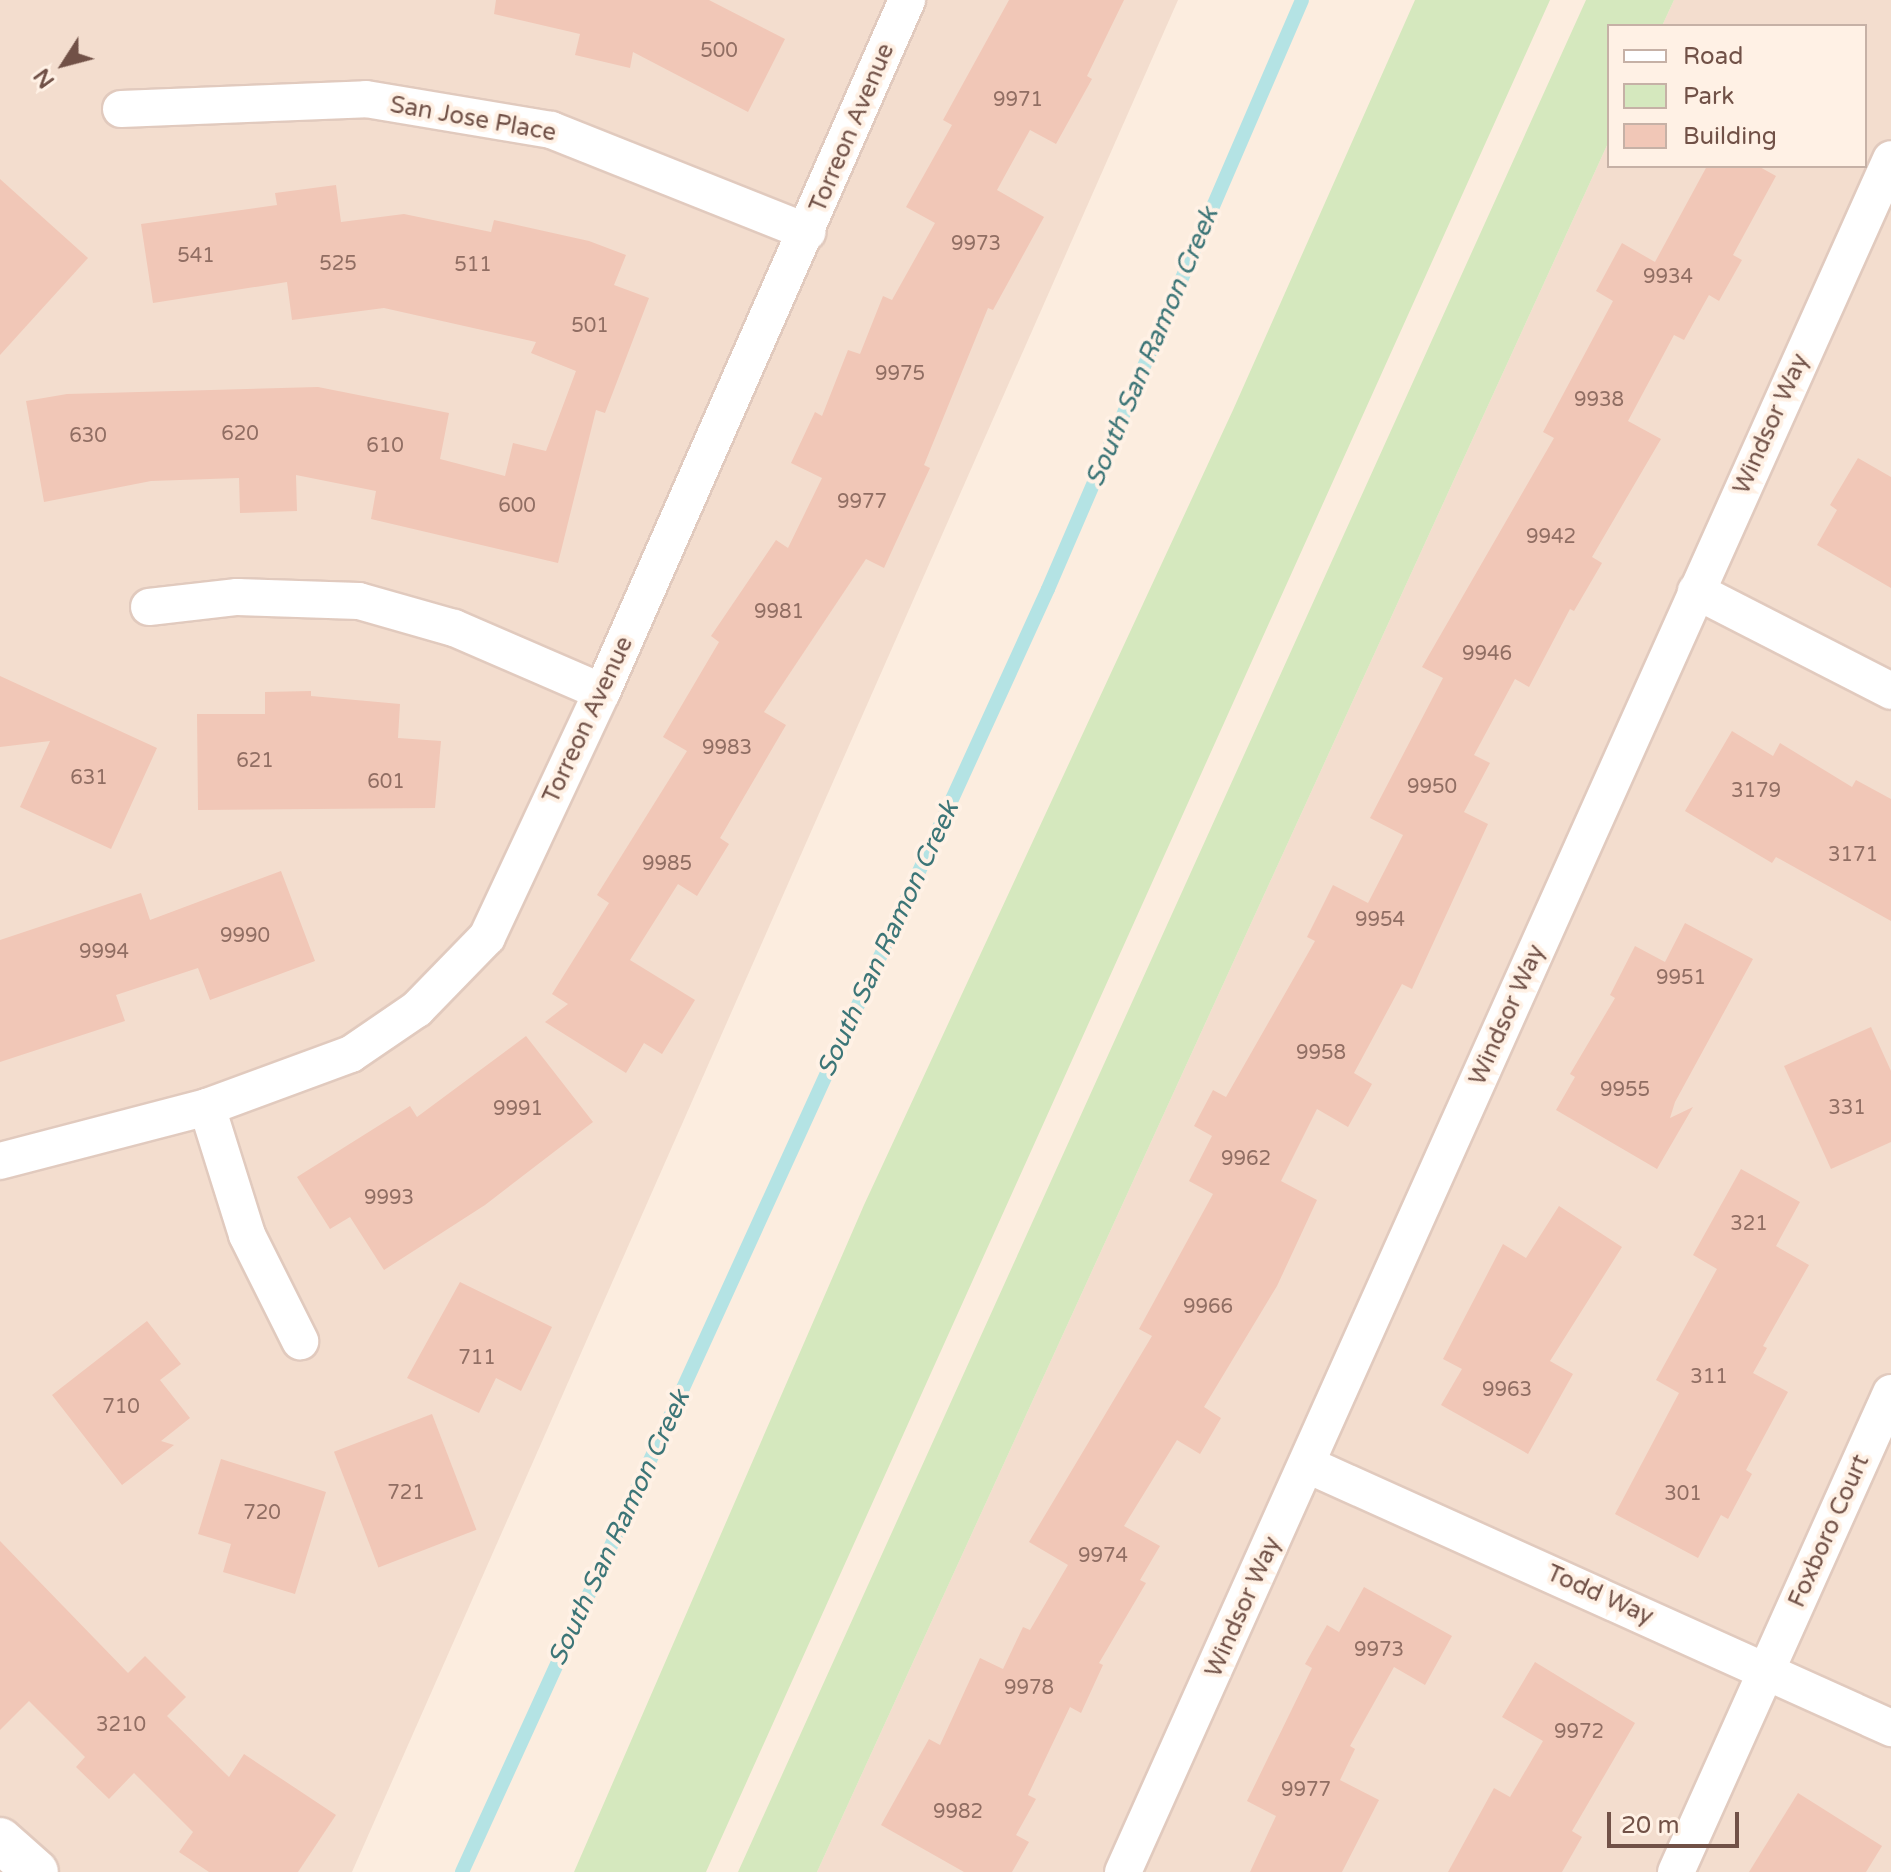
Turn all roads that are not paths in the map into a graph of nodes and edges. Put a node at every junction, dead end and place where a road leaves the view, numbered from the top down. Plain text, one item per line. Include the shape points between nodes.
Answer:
1 (907, 0) edge
2 (121, 109) dead end
3 (1891, 159) edge
4 (807, 232) junction
5 (1696, 591) junction
6 (149, 607) dead end
7 (1891, 691) edge
8 (602, 692) junction
9 (207, 1107) junction
10 (0, 1161) edge
11 (300, 1341) dead end
12 (1891, 1393) edge
13 (1308, 1465) junction
14 (1767, 1670) junction
15 (1891, 1728) edge
16 (0, 1840) edge
17 (36, 1872) edge
18 (1123, 1872) edge
19 (1676, 1872) edge

1 - 4 street, Torreon Avenue
2 - 4 street, San Jose Place via 366,99 551,130
3 - 5 street, Windsor Way
4 - 8 street, Torreon Avenue
5 - 7 street
5 - 13 street, Windsor Way
6 - 8 street via 237,597 359,601 454,628
8 - 9 street, Torreon Avenue via 487,937 417,1009 351,1054
9 - 10 street, Torreon Avenue
9 - 11 street via 247,1235
12 - 14 street, Foxboro Court
13 - 14 street, Todd Way
13 - 18 street, Windsor Way
14 - 15 street, Todd Way
14 - 19 street, Foxboro Court
16 - 17 street

